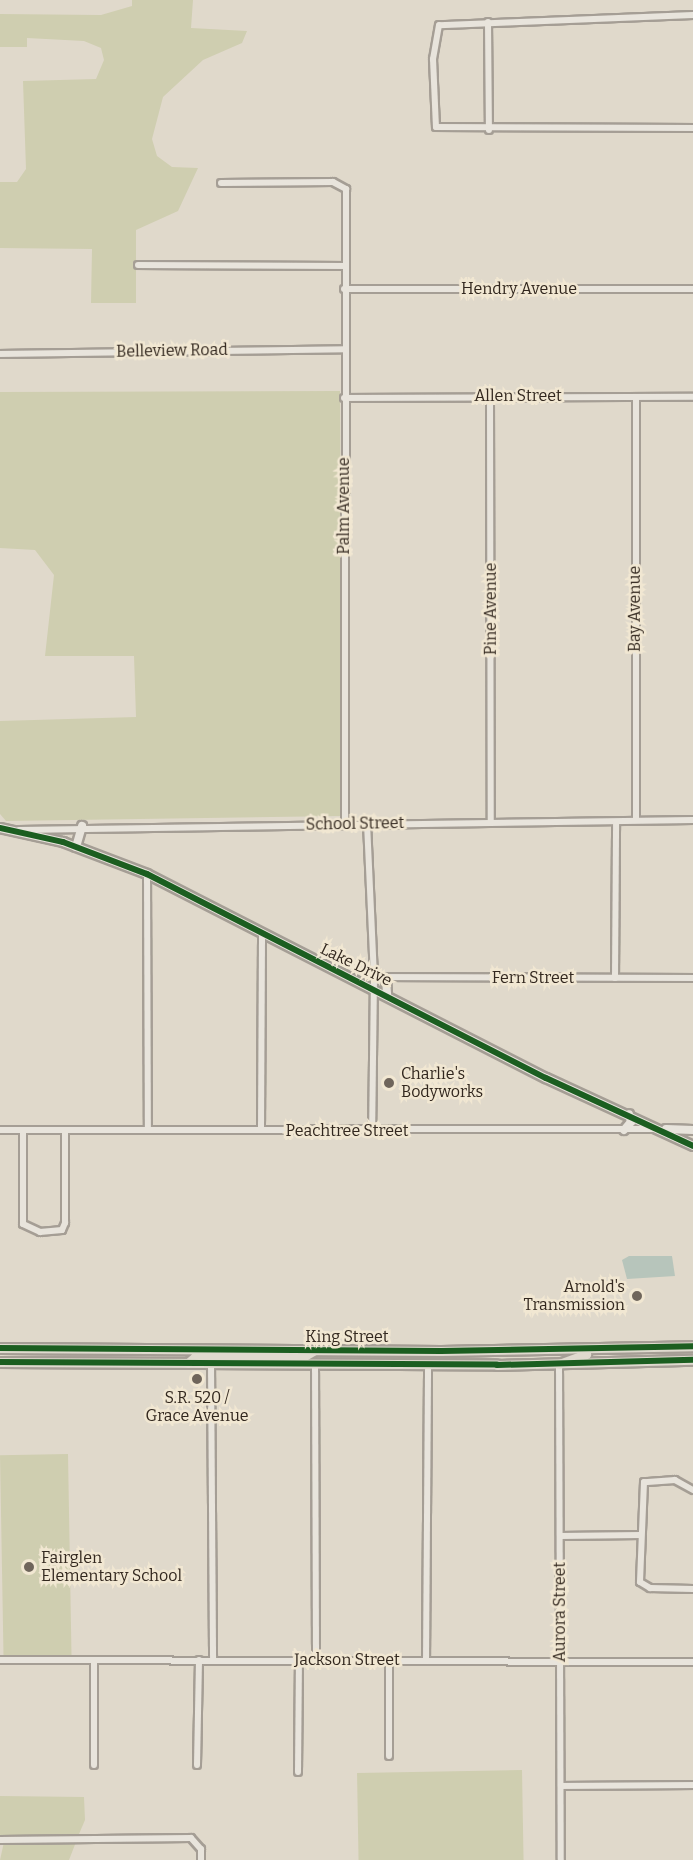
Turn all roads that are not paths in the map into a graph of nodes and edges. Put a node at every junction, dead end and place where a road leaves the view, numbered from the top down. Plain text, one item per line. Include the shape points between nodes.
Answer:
1 (693, 15) edge
2 (488, 22) junction
3 (693, 128) edge
4 (489, 130) junction
5 (221, 183) dead end
6 (138, 265) dead end
7 (344, 266) junction
8 (344, 289) junction
9 (693, 289) edge
10 (344, 349) junction
11 (0, 354) edge
12 (490, 396) junction
13 (636, 397) junction
14 (693, 397) edge
15 (344, 398) junction
16 (636, 820) junction
17 (693, 820) edge
18 (491, 822) junction
19 (616, 822) junction
20 (367, 823) junction
21 (345, 824) junction
22 (82, 826) junction
23 (0, 828) edge
24 (16, 831) junction
25 (76, 847) junction
26 (147, 874) junction
27 (262, 933) junction
28 (374, 977) junction
29 (615, 978) junction
30 (693, 978) edge
31 (386, 979) junction
32 (374, 988) junction
33 (387, 994) junction
34 (628, 1114) junction
35 (664, 1129) junction
36 (0, 1130) edge
37 (22, 1130) junction
38 (65, 1130) junction
39 (148, 1130) junction
40 (261, 1130) junction
41 (624, 1130) junction
42 (693, 1130) edge
43 (372, 1131) junction
44 (693, 1146) edge
45 (693, 1346) edge
46 (0, 1348) edge
47 (619, 1348) junction
48 (315, 1350) junction
49 (439, 1351) junction
50 (693, 1353) edge
51 (693, 1360) edge
52 (642, 1361) junction
53 (0, 1362) edge
54 (315, 1363) junction
55 (188, 1364) junction
56 (210, 1364) junction
57 (559, 1364) junction
58 (428, 1365) junction
59 (693, 1490) edge
60 (641, 1535) junction
61 (560, 1536) junction
62 (693, 1589) edge
63 (0, 1660) edge
64 (94, 1660) junction
65 (199, 1660) junction
66 (213, 1660) junction
67 (299, 1660) junction
68 (316, 1660) junction
69 (389, 1660) junction
70 (426, 1661) junction
71 (560, 1662) junction
72 (693, 1662) edge
73 (389, 1756) dead end
74 (94, 1765) dead end
75 (197, 1765) dead end
76 (298, 1772) dead end
77 (693, 1785) edge
78 (561, 1786) junction
79 (0, 1840) edge
80 (201, 1860) edge
81 (561, 1860) edge

1 - 2 street
2 - 4 street
2 - 4 street via 439,25 433,60 436,127
3 - 4 street
5 - 7 street, Palm Avenue via 333,182 346,189
6 - 7 street
7 - 8 street, Palm Avenue
8 - 9 street, Hendry Avenue
8 - 10 street, Palm Avenue
10 - 11 street, Belleview Road
10 - 15 street, Palm Avenue
12 - 13 street, Allen Street
12 - 15 street, Allen Street
12 - 18 street, Pine Avenue
13 - 14 street, Allen Street
13 - 16 street, Bay Avenue
15 - 21 street, Palm Avenue
16 - 17 street, School Street
16 - 19 street, School Street
18 - 19 street, School Street
18 - 20 street, School Street
19 - 29 street
20 - 21 street, School Street
20 - 28 street
21 - 22 street, School Street
22 - 24 street, School Street
22 - 25 street
23 - 24 street, Lake Drive
24 - 25 street, Lake Drive
25 - 26 street, Lake Drive
26 - 27 street, Lake Drive
26 - 39 street
27 - 32 street, Lake Drive
27 - 40 street
28 - 31 street, Fern Street
28 - 32 street
29 - 30 street, Fern Street
29 - 31 street, Fern Street
31 - 33 street
32 - 33 street, Lake Drive
32 - 43 street
33 - 34 street, Lake Drive via 546,1078
34 - 35 street, Lake Drive
34 - 41 street via 631,1122
35 - 41 street, Peachtree Street
35 - 42 street, Peachtree Street
35 - 44 street, Lake Drive
36 - 37 street, Peachtree Street
37 - 38 street, Peachtree Street
37 - 38 street via 23,1224 40,1232 62,1230 65,1224
38 - 39 street, Peachtree Street
39 - 40 street, Peachtree Street
40 - 43 street, Peachtree Street
41 - 43 street, Peachtree Street
45 - 47 main road, King Street
46 - 48 main road, King Street
47 - 49 main road, King Street
47 - 57 main road via 569,1356
48 - 49 main road, King Street
48 - 55 main road via 303,1357 195,1357
49 - 54 main road via 320,1357
50 - 52 main road via 649,1354
51 - 52 main road, King Street
52 - 57 main road, King Street
53 - 55 main road, King Street
54 - 56 main road, King Street
54 - 58 main road, King Street
54 - 68 street
55 - 56 main road, King Street
56 - 66 street
57 - 58 main road, King Street
57 - 61 street, Aurora Street
58 - 70 street
59 - 60 street via 675,1480 644,1482
60 - 61 street
60 - 62 street via 640,1582 650,1588
61 - 71 street, Aurora Street
63 - 64 street, Jackson Street
64 - 65 street, Jackson Street
64 - 74 street
65 - 66 street, Jackson Street
65 - 75 street
66 - 67 street, Jackson Street
67 - 68 street, Jackson Street
67 - 76 street
68 - 69 street, Jackson Street
69 - 70 street, Jackson Street
69 - 73 street
70 - 71 street, Jackson Street
71 - 72 street, Jackson Street
71 - 78 street, Aurora Street
77 - 78 street
78 - 81 street, Aurora Street
79 - 80 street via 191,1838 201,1849

